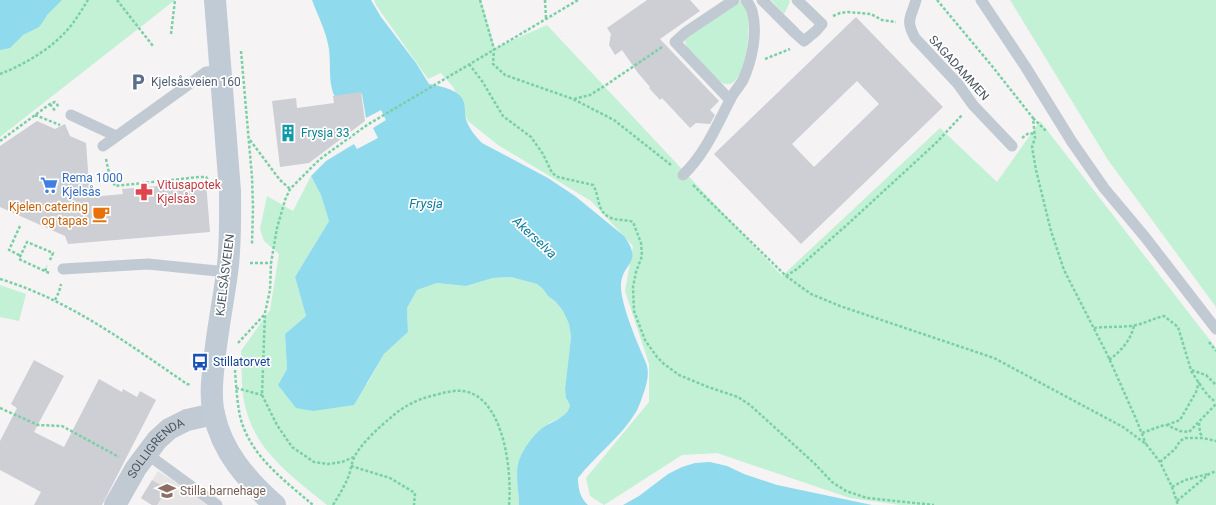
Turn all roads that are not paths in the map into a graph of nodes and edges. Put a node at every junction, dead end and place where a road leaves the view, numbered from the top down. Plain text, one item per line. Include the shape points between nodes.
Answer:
1 (215, 0) edge
2 (734, 0) edge
3 (746, 0) edge
4 (762, 0) edge
5 (796, 0) edge
6 (916, 0) edge
7 (980, 0) edge
8 (220, 71) junction
9 (730, 100) junction
10 (71, 115) dead end
11 (116, 136) junction
12 (103, 146) road end
13 (1012, 146) dead end
14 (683, 175) road end
15 (64, 269) dead end
16 (227, 272) junction
17 (1216, 329) edge
18 (214, 414) junction
19 (142, 461) junction
20 (115, 505) edge
21 (217, 505) edge
22 (275, 505) edge

1 - 8 main road, KJELSÅSVEIEN
2 - 9 lane via 675,42
3 - 9 lane via 752,10 753,46 742,80
4 - 5 lane via 804,40 822,24
6 - 13 lane, SAGADAMMEN via 909,24 915,38
7 - 17 lane via 1104,188
8 - 11 lane via 206,72
8 - 16 main road, KJELSÅSVEIEN via 230,191 230,250
9 - 14 lane via 703,152
10 - 11 lane
11 - 12 lane
15 - 16 lane via 148,264
16 - 18 main road, KJELSÅSVEIEN via 213,370
18 - 19 street, SOLLIGRENDA via 187,420 169,428
18 - 22 main road, KJELSÅSVEIEN via 229,452 254,486
19 - 20 street, SOLLIGRENDA
19 - 21 lane

